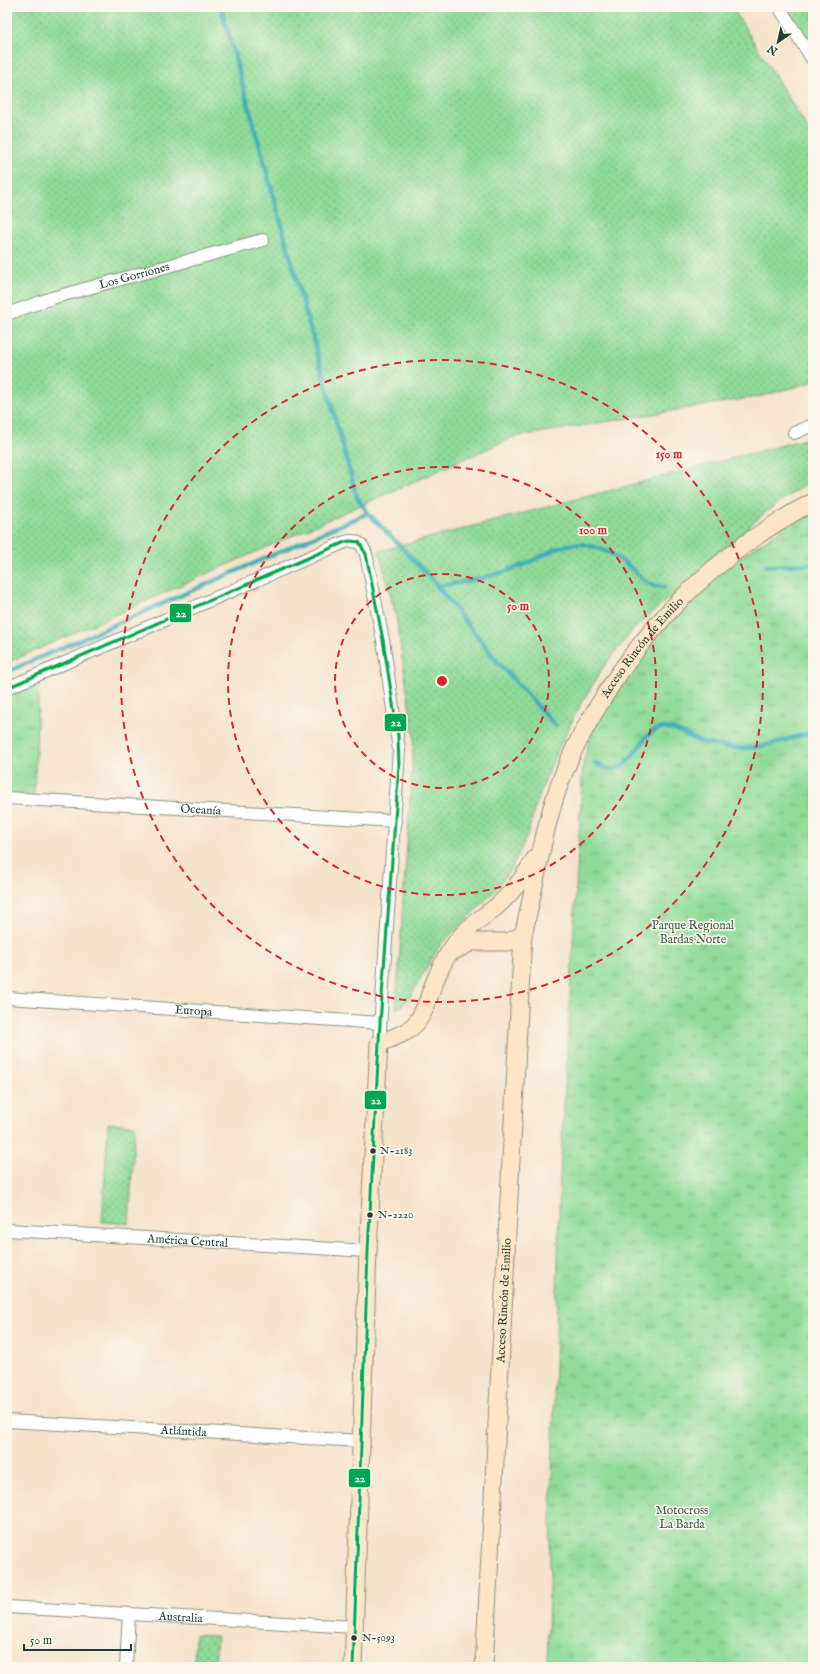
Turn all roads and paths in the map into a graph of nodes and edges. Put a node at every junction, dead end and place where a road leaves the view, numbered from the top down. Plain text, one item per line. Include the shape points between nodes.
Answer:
1 (779, 7) edge
2 (813, 60) edge
3 (263, 240) dead end
4 (7, 314) edge
5 (813, 425) edge
6 (794, 433) dead end
7 (813, 502) edge
8 (7, 688) edge
9 (7, 798) edge
10 (395, 821) junction
11 (541, 848) junction
12 (523, 935) junction
13 (448, 954) junction
14 (7, 998) edge
15 (380, 1023) junction
16 (379, 1044) junction
17 (7, 1230) edge
18 (368, 1251) junction
19 (7, 1421) edge
20 (361, 1441) junction
21 (7, 1607) edge
22 (129, 1614) junction
23 (354, 1627) junction
24 (126, 1667) edge
25 (353, 1667) edge
26 (484, 1667) edge

1 - 2 street
3 - 4 street, Los Gorriones via 52,298
5 - 6 street
7 - 11 street, Acceso Rincón de Emilio via 773,525 726,559 678,602 638,646 606,692 577,743 560,783
8 - 10 street via 345,542 359,542 366,554 376,600 398,736 399,766
9 - 10 street, Oceanía
10 - 15 street
11 - 12 street, Acceso Rincón de Emilio
11 - 13 street, Acceso Rincón de Emilio via 529,869 508,895 462,934
12 - 13 street via 508,942 472,942
12 - 26 street, Acceso Rincón de Emilio
13 - 16 street, Acceso Rincón de Emilio via 436,976 421,1018 408,1031
14 - 15 street, Europa
15 - 16 street
16 - 18 street
17 - 18 street, América Central
18 - 20 street
19 - 20 street, Atlántida
20 - 23 street
21 - 22 street, Australia
22 - 23 street, Australia
22 - 24 street
23 - 25 street

